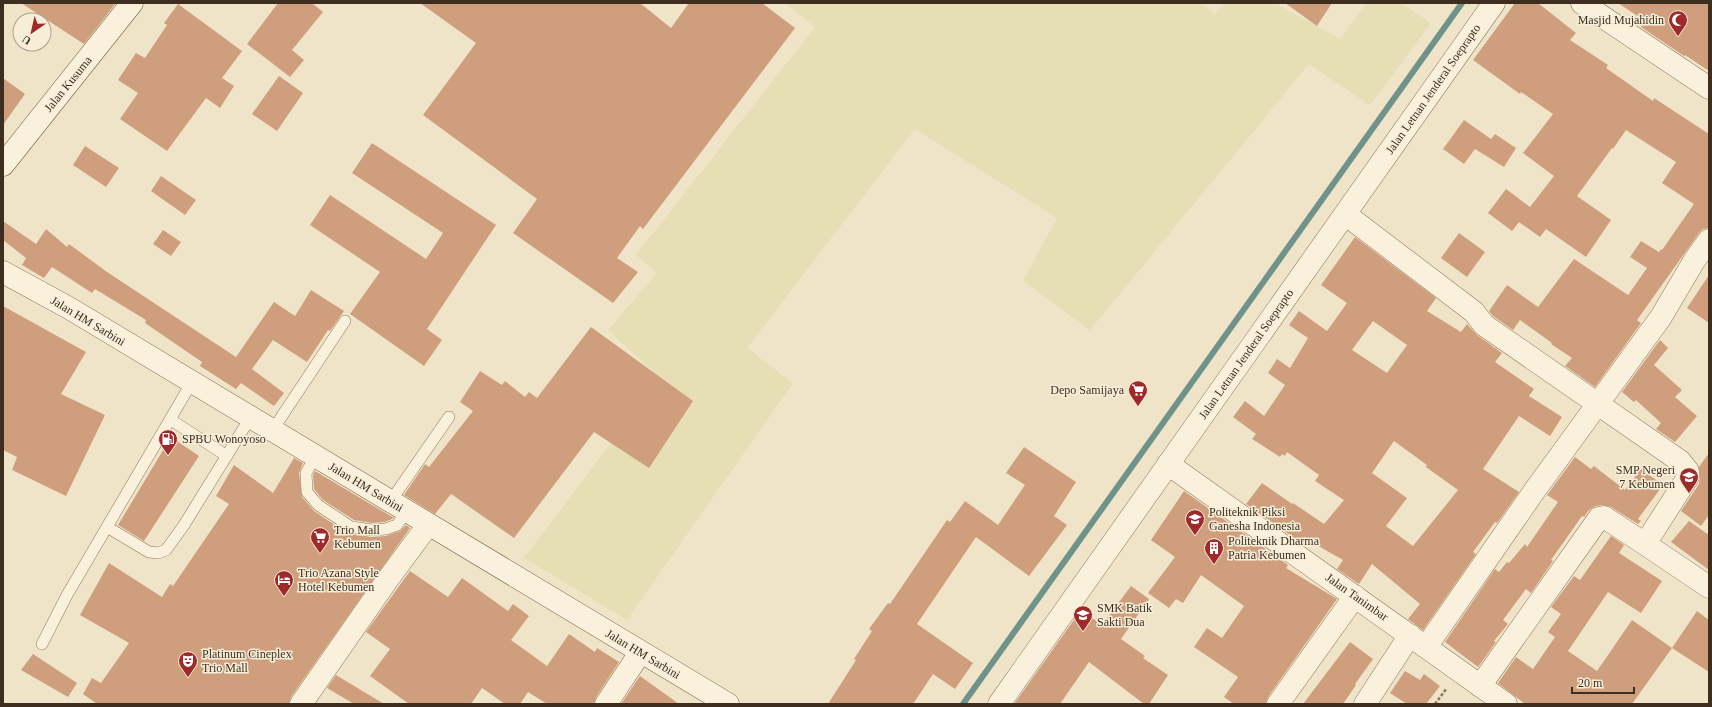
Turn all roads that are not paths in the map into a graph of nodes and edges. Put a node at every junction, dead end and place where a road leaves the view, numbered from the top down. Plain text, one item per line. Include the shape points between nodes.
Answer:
1 (132, 3) edge
2 (1494, 3) edge
3 (1582, 3) edge
4 (1709, 88) edge
5 (3, 165) edge
6 (1345, 214) junction
7 (1709, 240) edge
8 (3, 272) edge
9 (345, 321) dead end
10 (192, 382) junction
11 (1598, 403) junction
12 (449, 417) dead end
13 (250, 418) junction
14 (171, 420) junction
15 (272, 430) junction
16 (227, 456) junction
17 (315, 457) junction
18 (1168, 464) junction
19 (397, 509) junction
20 (428, 525) junction
21 (107, 527) junction
22 (1645, 544) junction
23 (1709, 587) edge
24 (1355, 596) junction
25 (1418, 641) junction
26 (42, 644) dead end
27 (640, 652) junction
28 (1480, 686) junction
29 (301, 704) edge
30 (606, 704) edge
31 (728, 704) edge
32 (999, 704) edge
33 (1278, 704) edge
34 (1365, 704) edge
35 (1506, 704) edge

1 - 5 street, Jalan Kusuma
2 - 6 street, Jalan Letnan Jenderal Soeprapto
3 - 4 street
6 - 11 street via 1474,312 1484,325
6 - 18 street, Jalan Letnan Jenderal Soeprapto
7 - 11 street via 1661,317
8 - 10 street, Jalan HM Sarbini via 69,308
9 - 15 lane
10 - 13 street, Jalan HM Sarbini
10 - 14 lane
11 - 22 street via 1680,461 1688,471 1684,484
11 - 25 street
12 - 19 lane
13 - 15 street, Jalan HM Sarbini
13 - 16 lane
14 - 16 lane
14 - 21 lane
15 - 17 street, Jalan HM Sarbini
16 - 21 lane via 166,550 158,553 149,552
17 - 19 street, Jalan HM Sarbini
17 - 19 lane via 306,473 307,492 318,504 351,527 386,530 397,525
18 - 24 street, Jalan Tanimbar
18 - 32 street, Jalan Letnan Jenderal Soeprapto
19 - 20 street, Jalan HM Sarbini
20 - 27 street, Jalan HM Sarbini
20 - 29 street
21 - 26 lane via 66,595
22 - 23 street
22 - 28 street via 1604,517 1599,518
24 - 25 street, Jalan Tanimbar
24 - 33 street
25 - 28 street, Jalan Tanimbar
25 - 34 street
27 - 30 street
27 - 31 street, Jalan HM Sarbini
28 - 35 street, Jalan Tanimbar

